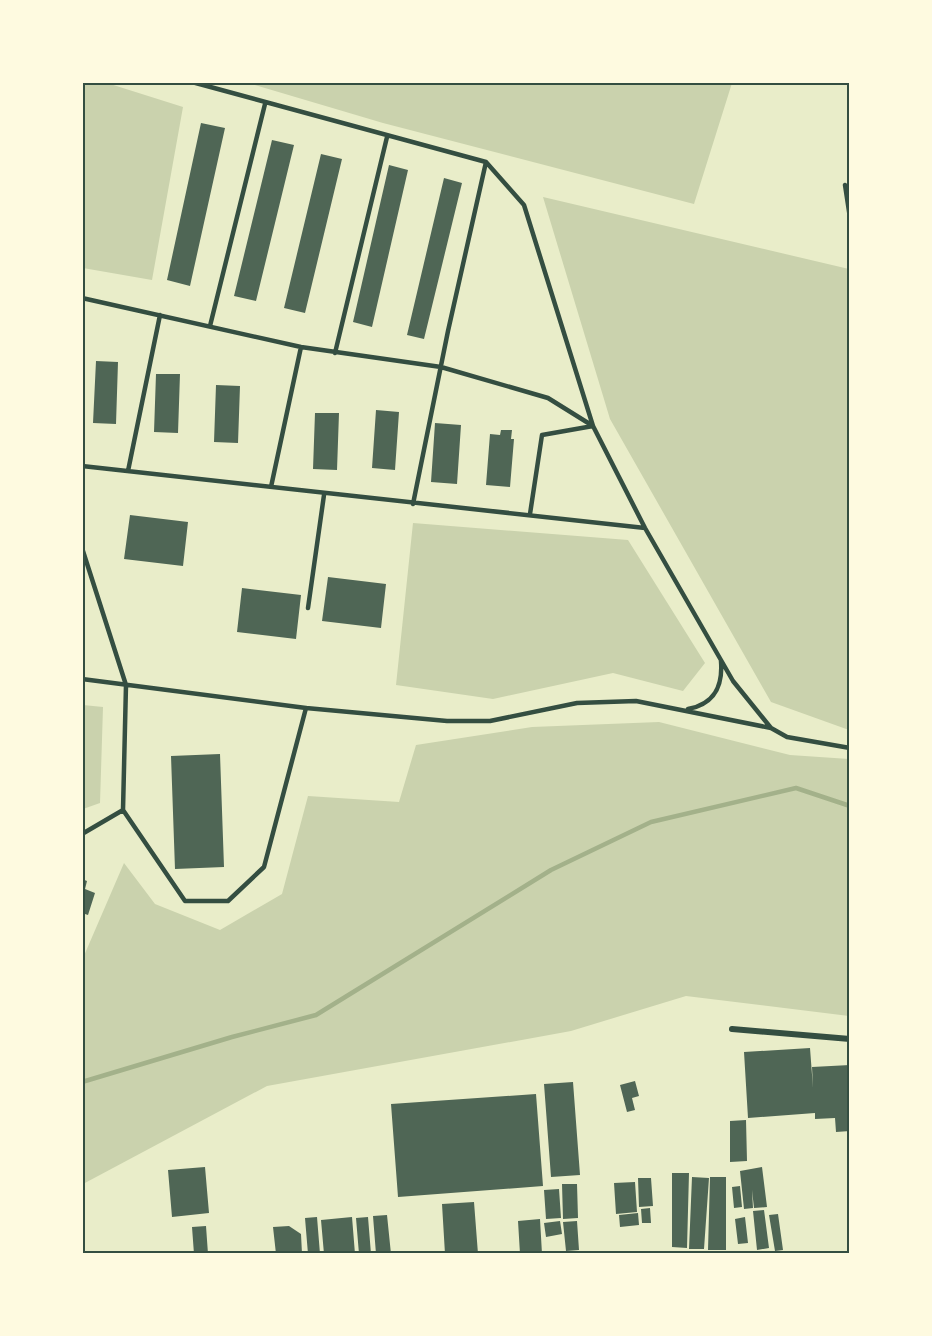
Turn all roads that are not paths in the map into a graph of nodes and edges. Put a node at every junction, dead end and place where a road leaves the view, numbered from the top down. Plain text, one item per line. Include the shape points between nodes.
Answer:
1 (192, 82) edge
2 (265, 104) junction
3 (387, 137) junction
4 (486, 162) junction
5 (845, 185) dead end
6 (849, 218) edge
7 (82, 298) edge
8 (160, 315) junction
9 (210, 326) junction
10 (301, 347) junction
11 (335, 353) junction
12 (441, 367) junction
13 (593, 426) junction
14 (82, 466) edge
15 (128, 471) junction
16 (271, 487) junction
17 (324, 495) junction
18 (413, 504) junction
19 (530, 514) junction
20 (645, 528) junction
21 (82, 548) edge
22 (308, 608) dead end
23 (720, 658) junction
24 (82, 679) edge
25 (126, 685) junction
26 (306, 708) junction
27 (683, 709) junction
28 (771, 728) junction
29 (849, 748) edge
30 (123, 810) junction
31 (82, 834) edge
32 (732, 1029) dead end
33 (849, 1039) edge

1 - 2 lane
2 - 3 lane
2 - 9 lane
3 - 4 lane
3 - 11 lane
4 - 12 lane
4 - 13 lane via 524,205
5 - 6 lane
7 - 8 lane
8 - 9 lane
8 - 15 lane
9 - 10 lane
10 - 11 lane
10 - 16 lane
11 - 12 lane
12 - 13 lane via 548,398
12 - 18 lane
13 - 19 lane via 542,435
13 - 20 lane
14 - 15 lane
15 - 16 lane
16 - 17 lane
17 - 18 lane
17 - 22 lane
18 - 19 lane
19 - 20 lane
20 - 23 lane
21 - 25 lane
23 - 27 lane via 717,693 702,705
23 - 28 lane via 733,681
24 - 25 lane
25 - 26 lane
25 - 30 lane
26 - 27 lane via 447,721 500,719 577,703 636,701
26 - 30 lane via 264,867 228,901 185,901
27 - 28 lane
28 - 29 lane via 787,737
30 - 31 lane
32 - 33 street

